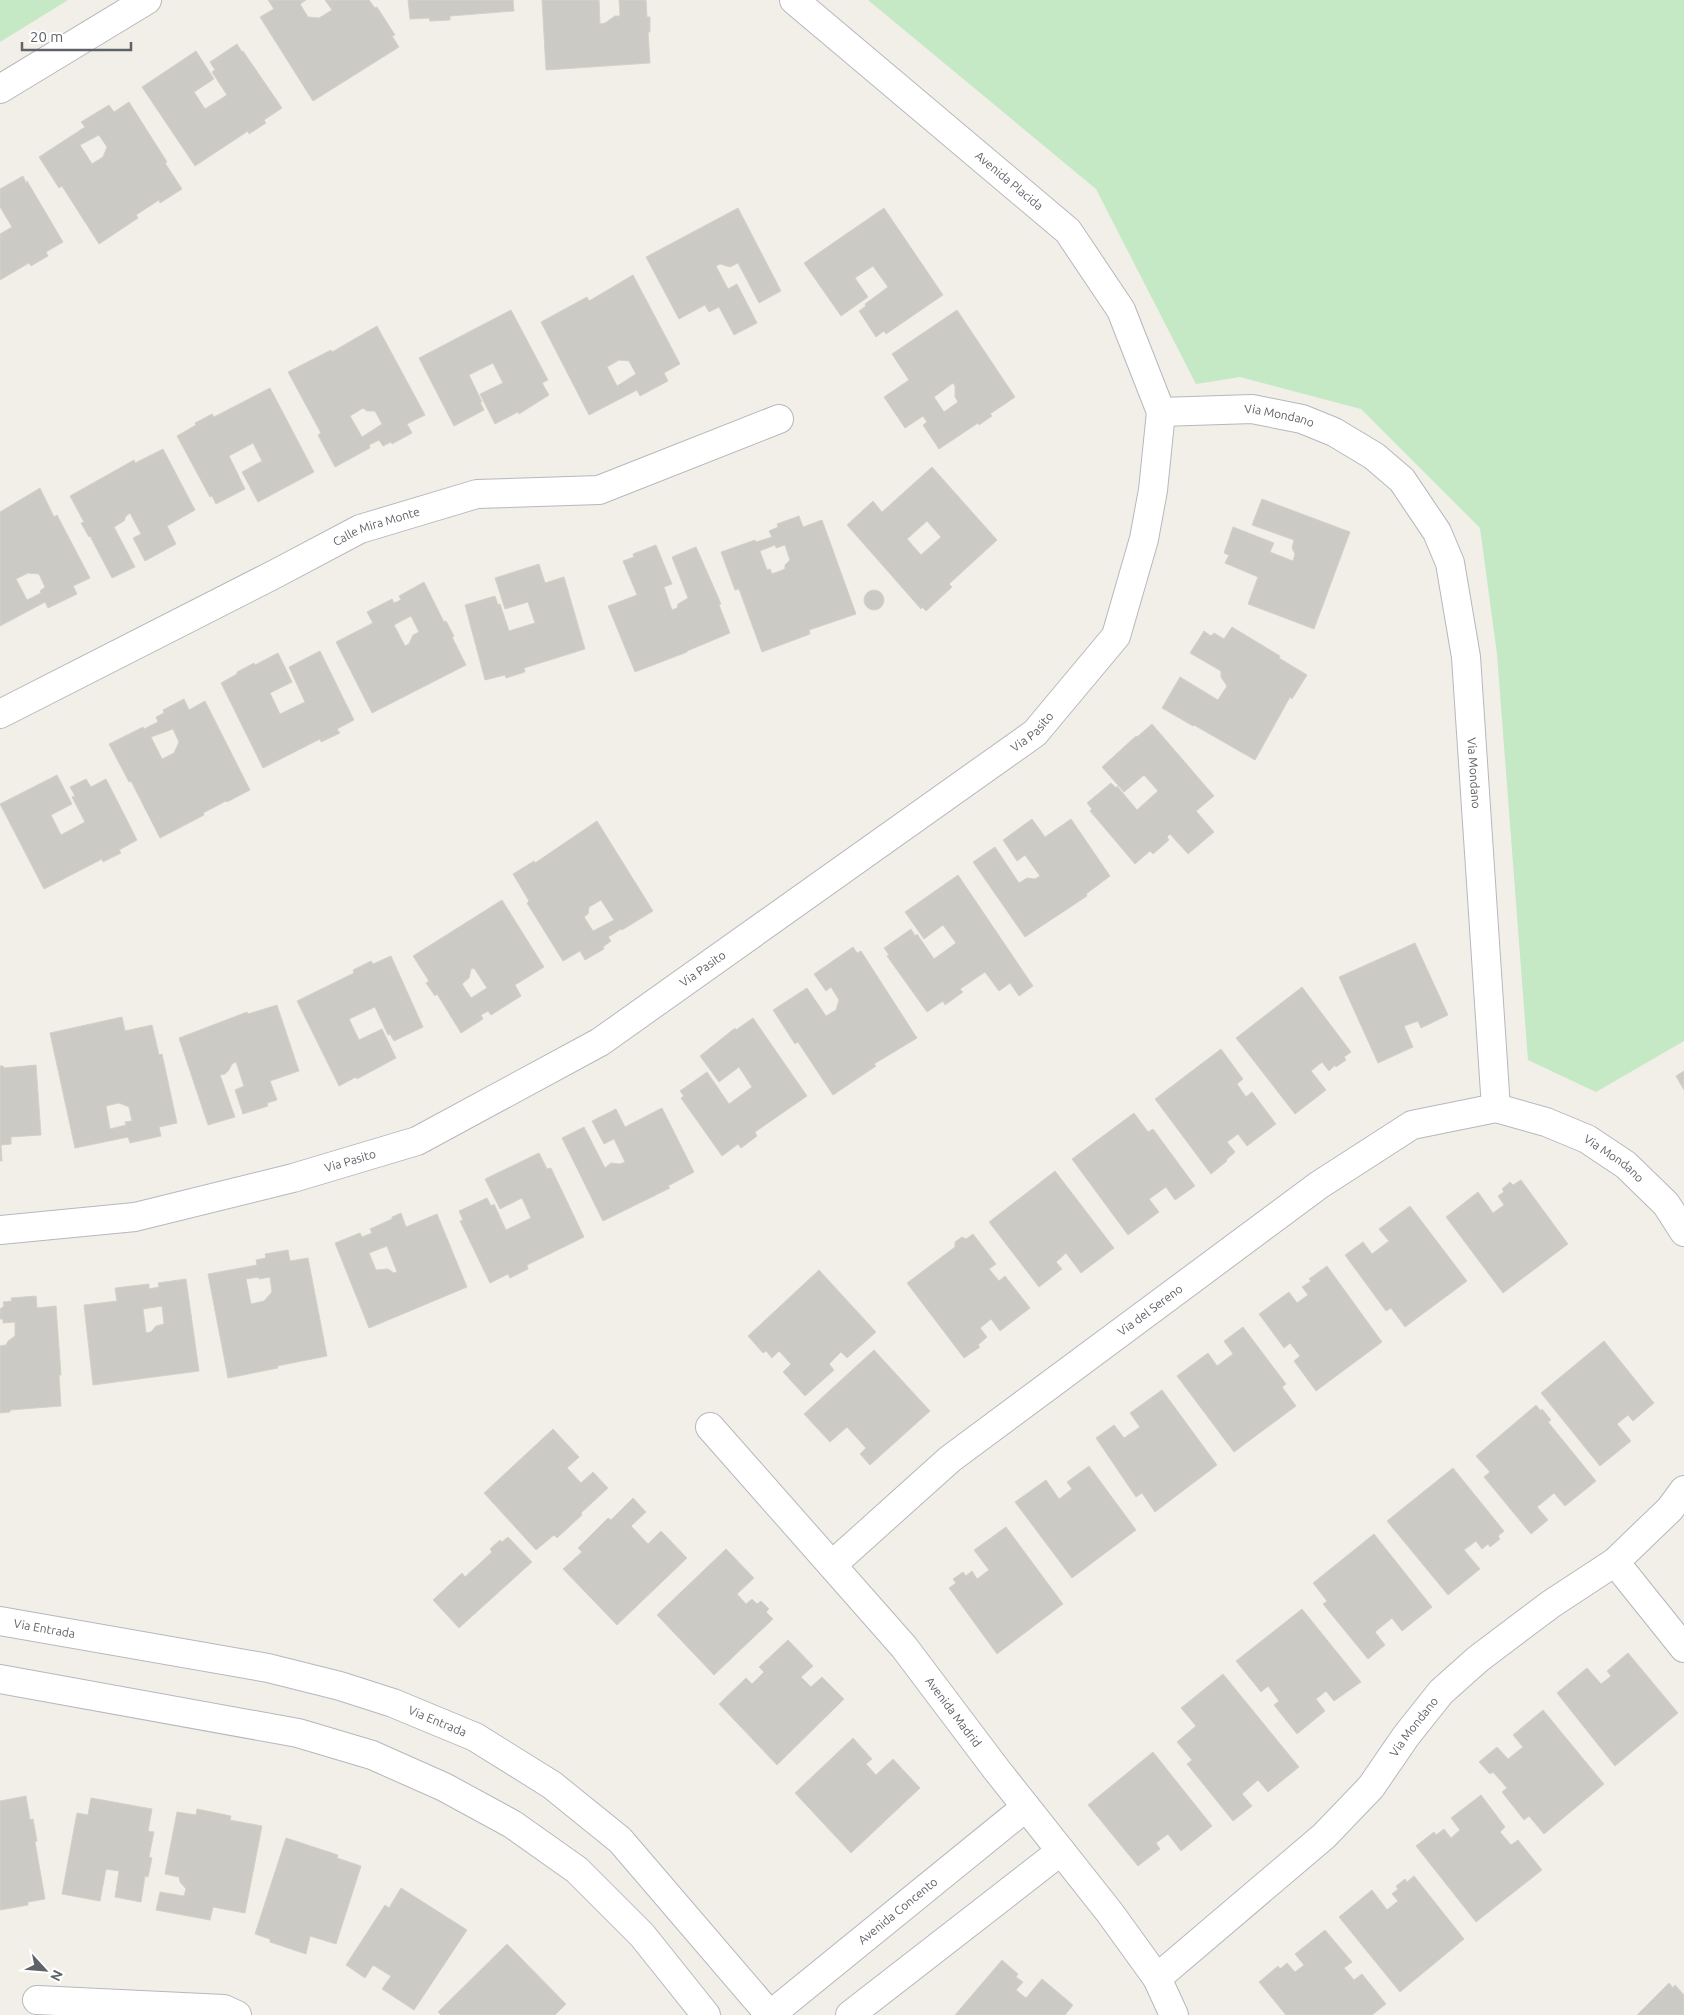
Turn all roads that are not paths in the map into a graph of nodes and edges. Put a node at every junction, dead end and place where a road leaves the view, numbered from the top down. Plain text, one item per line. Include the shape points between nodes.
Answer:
1 (147, 0) edge
2 (794, 0) edge
3 (0, 89) edge
4 (1160, 412) junction
5 (779, 419) dead end
6 (0, 714) edge
7 (1496, 1108) junction
8 (0, 1230) edge
9 (1684, 1232) edge
10 (710, 1427) dead end
11 (1684, 1490) edge
12 (1615, 1562) junction
13 (832, 1565) junction
14 (0, 1621) edge
15 (1684, 1648) edge
16 (0, 1678) edge
17 (1026, 1807) junction
18 (1061, 1851) junction
19 (1157, 1978) junction
20 (36, 2000) dead end
21 (228, 2013) edge
22 (706, 2015) edge
23 (770, 2015) edge
24 (850, 2015) edge
25 (1174, 2015) edge

1 - 3 street
2 - 4 street, Avenida Placida via 1068,231 1121,310
4 - 7 street, Via Mondano via 1252,409 1302,419 1334,432 1374,456 1402,480 1438,532 1450,563 1466,657
4 - 8 street, Via Pasito via 1146,529 1116,636 1035,733 600,1042 417,1141 293,1178 135,1217
5 - 6 street, Calle Mira Monte via 599,490 477,494 360,529
7 - 9 street, Via Mondano via 1546,1122 1587,1139 1626,1165 1666,1204
7 - 13 street, Via del Sereno via 1412,1126 1358,1158 950,1459
10 - 13 street, Avenida Madrid
11 - 12 street, Via Mondano via 1670,1509
12 - 15 street
12 - 19 street, Via Mondano via 1551,1604 1478,1659 1447,1687 1406,1736 1371,1787 1324,1836
13 - 17 street, Avenida Madrid via 904,1647
14 - 23 street, Via Entrada via 277,1670 393,1703 475,1737 552,1785 620,1840
16 - 22 street via 298,1733 372,1755 444,1787 512,1824 577,1870 642,1935
17 - 18 street, Avenida Madrid
17 - 23 street, Avenida Concento
18 - 19 street, Avenida Madrid
18 - 24 street
19 - 25 street, Avenida Madrid
20 - 21 street

